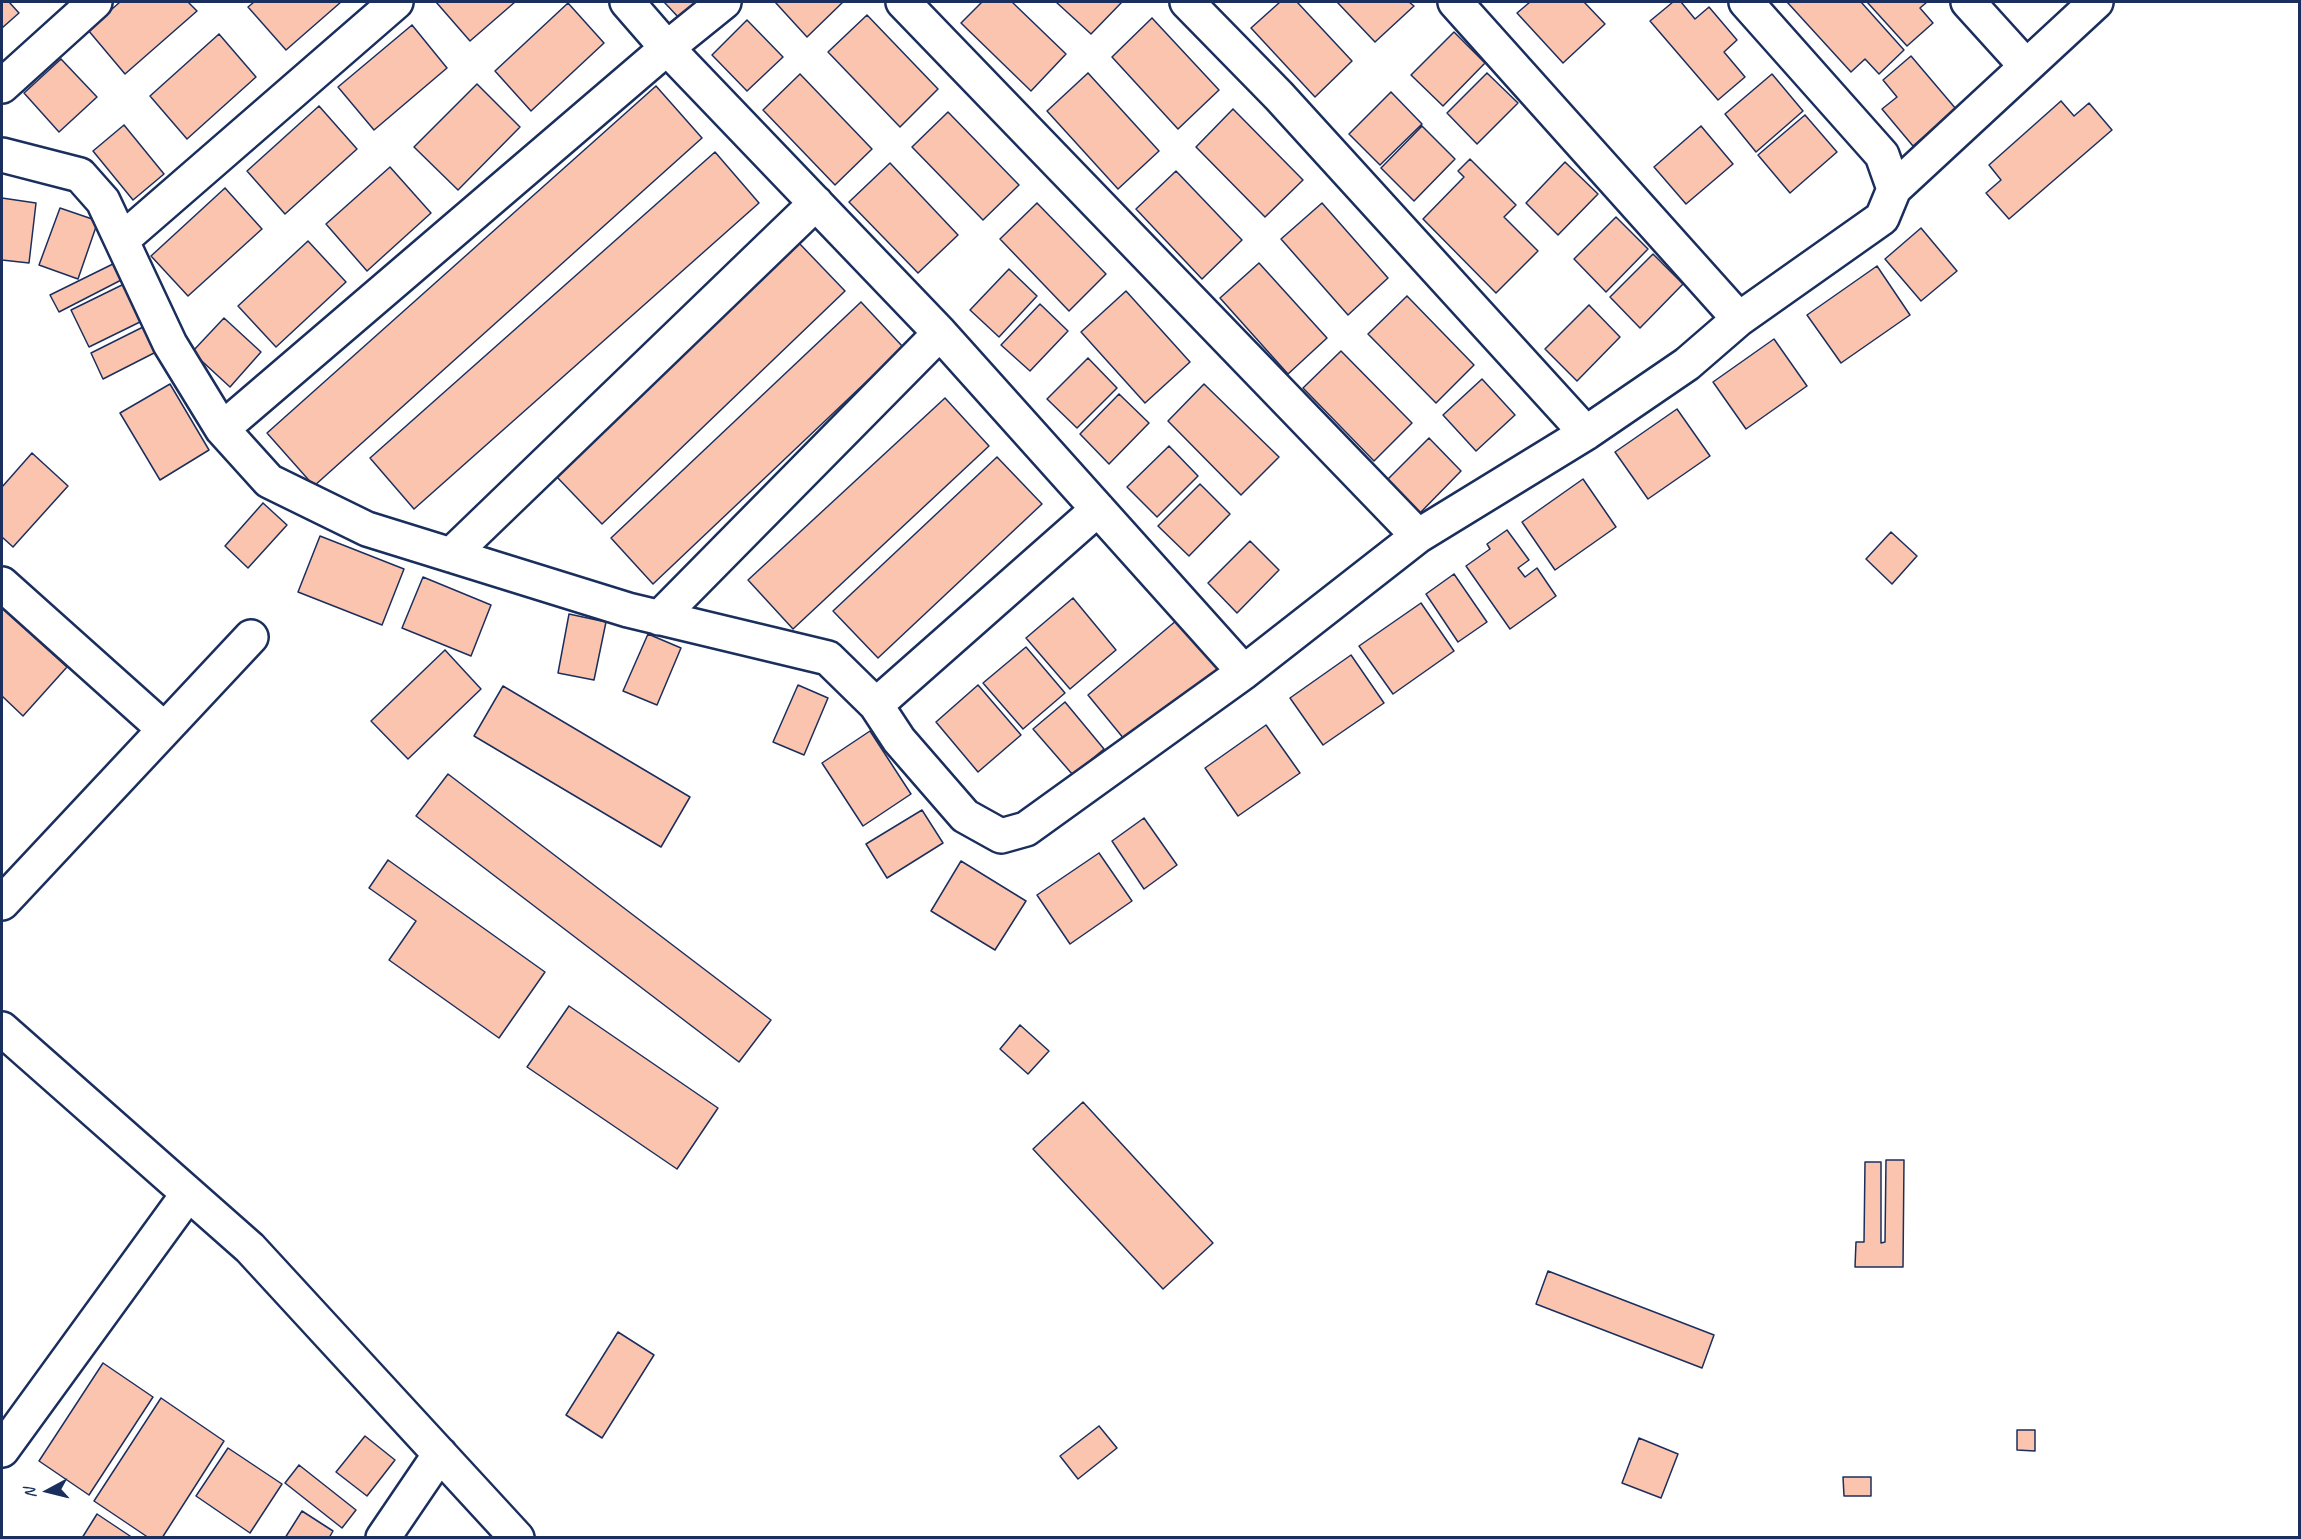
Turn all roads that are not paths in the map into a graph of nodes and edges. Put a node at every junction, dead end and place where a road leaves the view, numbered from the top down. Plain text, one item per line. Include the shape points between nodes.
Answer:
1 (95, 2) edge
2 (396, 2) edge
3 (627, 2) edge
4 (724, 2) edge
5 (903, 2) edge
6 (1187, 2) edge
7 (1455, 2) edge
8 (1746, 2) edge
9 (1968, 2) edge
10 (2096, 2) edge
11 (667, 48) junction
12 (2026, 66) junction
13 (2, 86) edge
14 (2, 155) edge
15 (1894, 189) junction
16 (816, 203) junction
17 (123, 239) junction
18 (1739, 320) junction
19 (940, 333) junction
20 (222, 429) junction
21 (1586, 433) junction
22 (1098, 509) junction
23 (1418, 536) junction
24 (450, 555) junction
25 (2, 584) edge
26 (659, 618) junction
27 (251, 637) dead end
28 (1244, 672) junction
29 (876, 705) junction
30 (164, 729) junction
31 (2, 903) edge
32 (2, 1029) edge
33 (188, 1194) junction
34 (2, 1450) edge
35 (440, 1454) junction
36 (383, 1538) edge
37 (517, 1538) edge

1 - 13 street
2 - 17 street
3 - 11 street
4 - 11 street
5 - 23 street
6 - 21 street via 1287,105
7 - 18 street
8 - 15 street via 1882,155
9 - 12 street
10 - 12 street
11 - 16 street
11 - 20 street
12 - 15 street
14 - 17 street via 80,175 104,201
15 - 18 street via 1882,218
16 - 19 street
16 - 24 street
17 - 20 street via 170,344
18 - 21 street via 1687,364
19 - 22 street
19 - 26 street
20 - 24 street via 269,481 367,529
21 - 23 street
22 - 28 street
22 - 29 street
23 - 28 street
24 - 26 street
25 - 30 street
26 - 29 street via 828,658
27 - 30 street
28 - 29 street via 1026,828 1001,836 964,816 899,740
30 - 31 street
32 - 33 street
33 - 34 street
33 - 35 street via 250,1248
35 - 36 street
35 - 37 street

